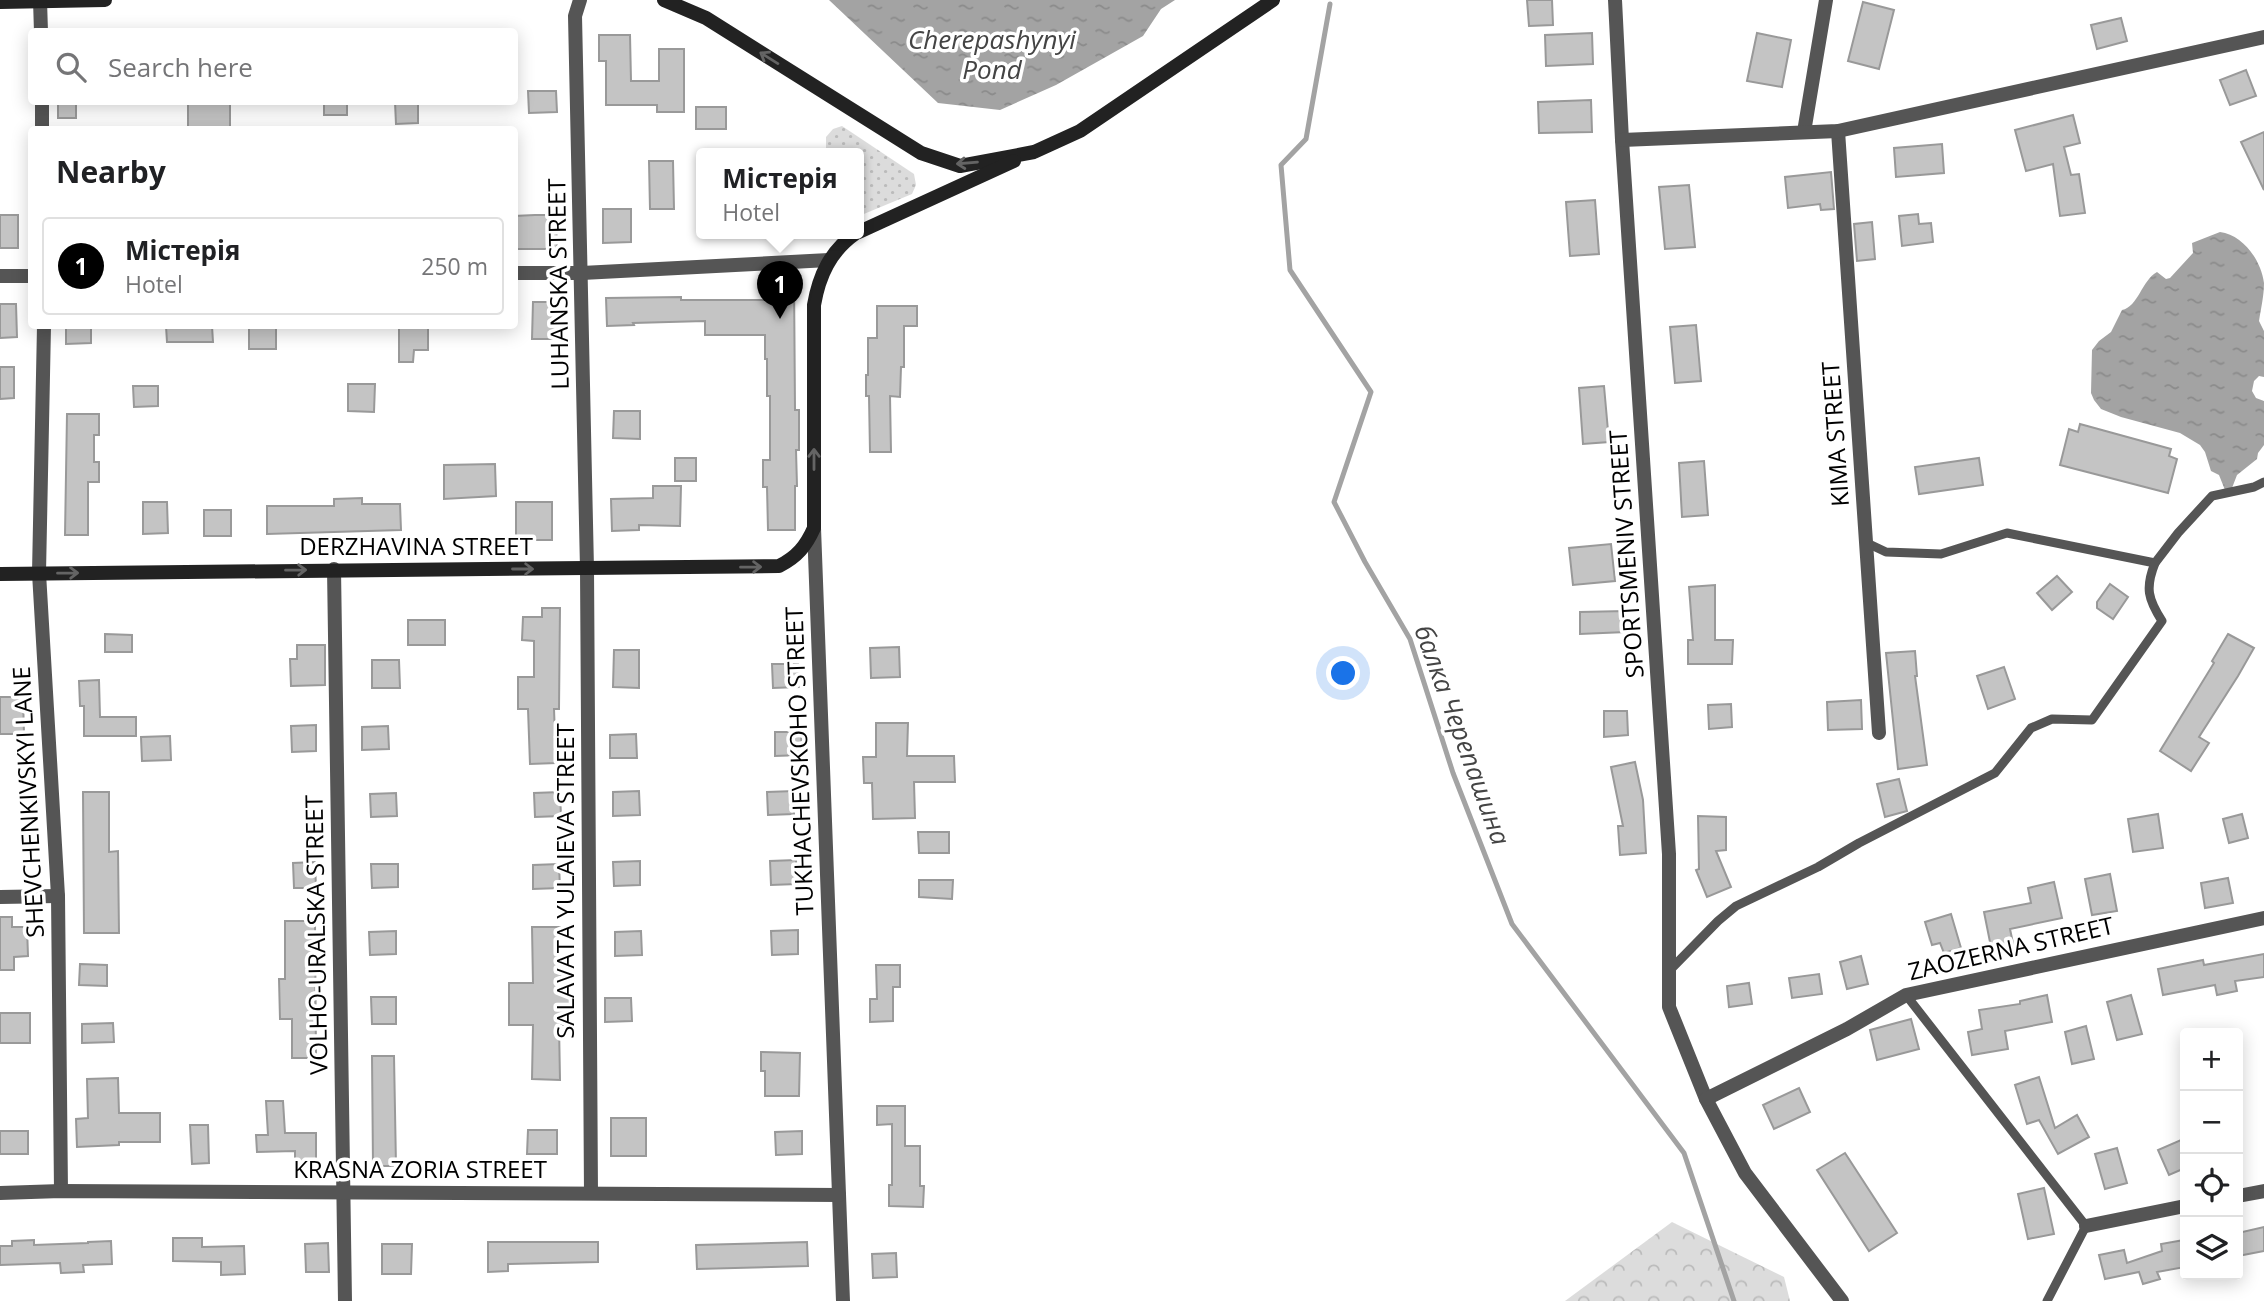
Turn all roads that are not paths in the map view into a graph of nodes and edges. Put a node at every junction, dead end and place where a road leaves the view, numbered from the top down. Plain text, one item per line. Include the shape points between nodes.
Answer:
1 (105, 0) edge
2 (580, 0) edge
3 (664, 0) edge
4 (1273, 0) edge
5 (1615, 0) edge
6 (1826, 0) edge
7 (40, 1) edge
8 (0, 2) edge
9 (41, 28) edge
10 (2264, 37) edge
11 (42, 105) edge
12 (42, 126) edge
13 (1838, 131) junction
14 (1804, 132) junction
15 (1622, 140) junction
16 (1034, 152) junction
17 (864, 230) edge
18 (851, 239) edge
19 (828, 260) junction
20 (518, 273) edge
21 (582, 273) junction
22 (28, 275) edge
23 (0, 276) edge
24 (44, 329) edge
25 (2264, 482) edge
26 (814, 528) junction
27 (1867, 543) junction
28 (2155, 563) junction
29 (334, 569) junction
30 (587, 569) junction
31 (39, 573) junction
32 (0, 574) edge
33 (1879, 733) dead end
34 (58, 896) junction
35 (0, 897) edge
36 (2264, 918) edge
37 (1669, 971) junction
38 (1906, 995) junction
39 (1706, 1099) junction
40 (2264, 1191) edge
41 (61, 1192) junction
42 (0, 1193) edge
43 (343, 1193) junction
44 (591, 1193) junction
45 (839, 1195) junction
46 (2243, 1195) edge
47 (2180, 1207) edge
48 (2086, 1226) junction
49 (345, 1301) edge
50 (843, 1301) edge
51 (1842, 1301) edge
52 (2047, 1301) edge

1 - 7 main road
2 - 21 street, LUHANSKA STREET via 575,16
16 -> 3 main road via 960,166 921,152 706,18
4 - 16 main road via 1080,131
5 - 15 street, SPORTSMENIV STREET
6 - 14 street
7 - 8 main road
7 - 9 street
10 - 13 street
11 - 12 street
13 - 14 street
13 - 27 street, KIMA STREET
14 - 15 street
15 - 37 street, SPORTSMENIV STREET via 1669,854
16 - 17 main road, TUKHACHEVSKOHO STREET
18 - 19 main road, TUKHACHEVSKOHO STREET
19 - 21 street
26 -> 19 main road, TUKHACHEVSKOHO STREET via 814,305
20 - 21 street
21 - 30 street, LUHANSKA STREET
22 - 23 street
24 - 31 street, SHEVCHENKIVSKYI LANE
25 - 28 lane via 2212,496
30 -> 26 main road, DERZHAVINA STREET via 779,566 799,553
26 - 45 street, TUKHACHEVSKOHO STREET
27 - 28 lane via 1886,552 1941,554 2007,533
27 - 33 street, KIMA STREET
28 - 37 lane via 2148,580 2152,605 2162,621 2092,720 2052,719 2031,727 1995,773 1736,906
29 -> 30 main road, DERZHAVINA STREET
31 -> 29 main road, DERZHAVINA STREET
29 - 43 street, VOLHO-URALSKA STREET
30 - 44 street, SALAVATA YULAIEVA STREET
31 - 32 main road, DERZHAVINA STREET
31 - 34 street, SHEVCHENKIVSKYI LANE
34 - 35 street
34 - 41 street, SHEVCHENKIVSKYI LANE
36 - 38 street, ZAOZERNA STREET
37 - 39 street, SPORTSMENIV STREET via 1669,1007
38 - 39 street, ZAOZERNA STREET
38 - 48 lane
39 - 51 street, SPORTSMENIV STREET via 1745,1173
40 - 46 street
41 - 42 street, KRASNA ZORIA STREET
41 - 43 street, KRASNA ZORIA STREET
43 - 44 street, KRASNA ZORIA STREET
43 - 49 street, VOLHO-URALSKA STREET
44 - 45 street, KRASNA ZORIA STREET
45 - 50 street, TUKHACHEVSKOHO STREET
47 - 48 street
48 - 52 lane

